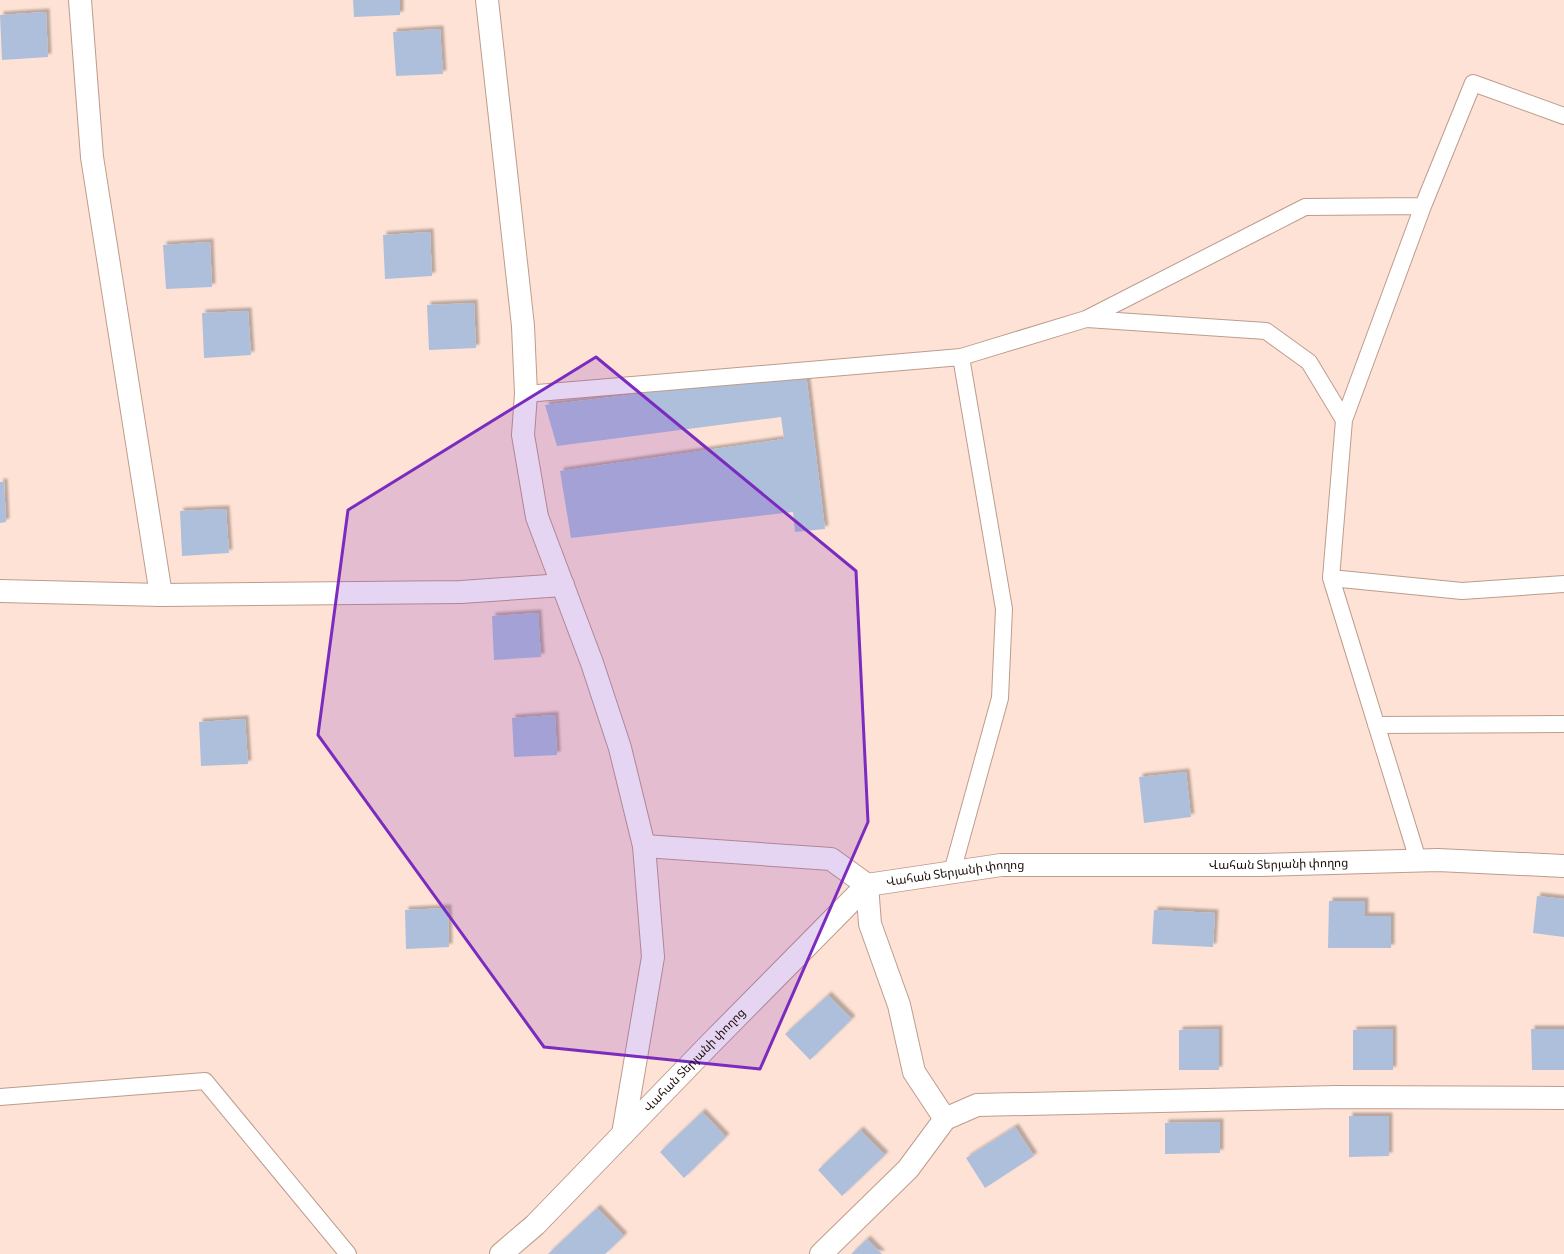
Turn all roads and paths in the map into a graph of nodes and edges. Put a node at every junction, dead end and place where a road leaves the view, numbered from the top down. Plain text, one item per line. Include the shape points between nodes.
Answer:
1 (80, 0) edge
2 (487, 0) edge
3 (1564, 116) edge
4 (1423, 206) junction
5 (1086, 319) junction
6 (961, 358) junction
7 (526, 394) junction
8 (1344, 420) junction
9 (1331, 578) junction
10 (1564, 584) edge
11 (563, 585) junction
12 (0, 591) edge
13 (161, 595) junction
14 (1564, 724) edge
15 (1376, 725) junction
16 (644, 846) junction
17 (1418, 860) junction
18 (1564, 866) edge
19 (952, 872) junction
20 (867, 885) junction
21 (0, 1097) edge
22 (1564, 1098) edge
23 (945, 1118) junction
24 (623, 1134) junction
25 (348, 1254) edge
26 (501, 1254) edge
27 (821, 1254) edge

1 - 13 street via 92,157
2 - 7 street via 523,326
3 - 4 lane via 1473,83
4 - 5 lane via 1305,207
4 - 8 lane
5 - 6 lane
5 - 8 lane via 1266,331 1309,362
6 - 7 lane
6 - 19 lane via 1004,608 1000,698
7 - 11 street via 523,436 537,517
8 - 9 lane
9 - 10 lane via 1462,591
9 - 15 lane
11 - 13 street via 460,592
11 - 16 street via 620,748
12 - 13 street
14 - 15 lane
15 - 17 lane
16 - 20 street via 831,859
16 - 24 street via 653,957
17 - 18 street, Վահան Տերյանի փողոց
17 - 19 street, Վահան Տերյանի փողոց via 1259,866 1001,865
19 - 20 street, Վահան Տերյանի փողոց
20 - 23 street via 870,924 899,1005 914,1072
20 - 24 street, Վահան Տերյանի փողոց
21 - 25 lane via 205,1081
22 - 23 street via 1336,1097 977,1105
23 - 27 street via 908,1170
24 - 26 street, Վահան Տերյանի փողոց via 535,1225

